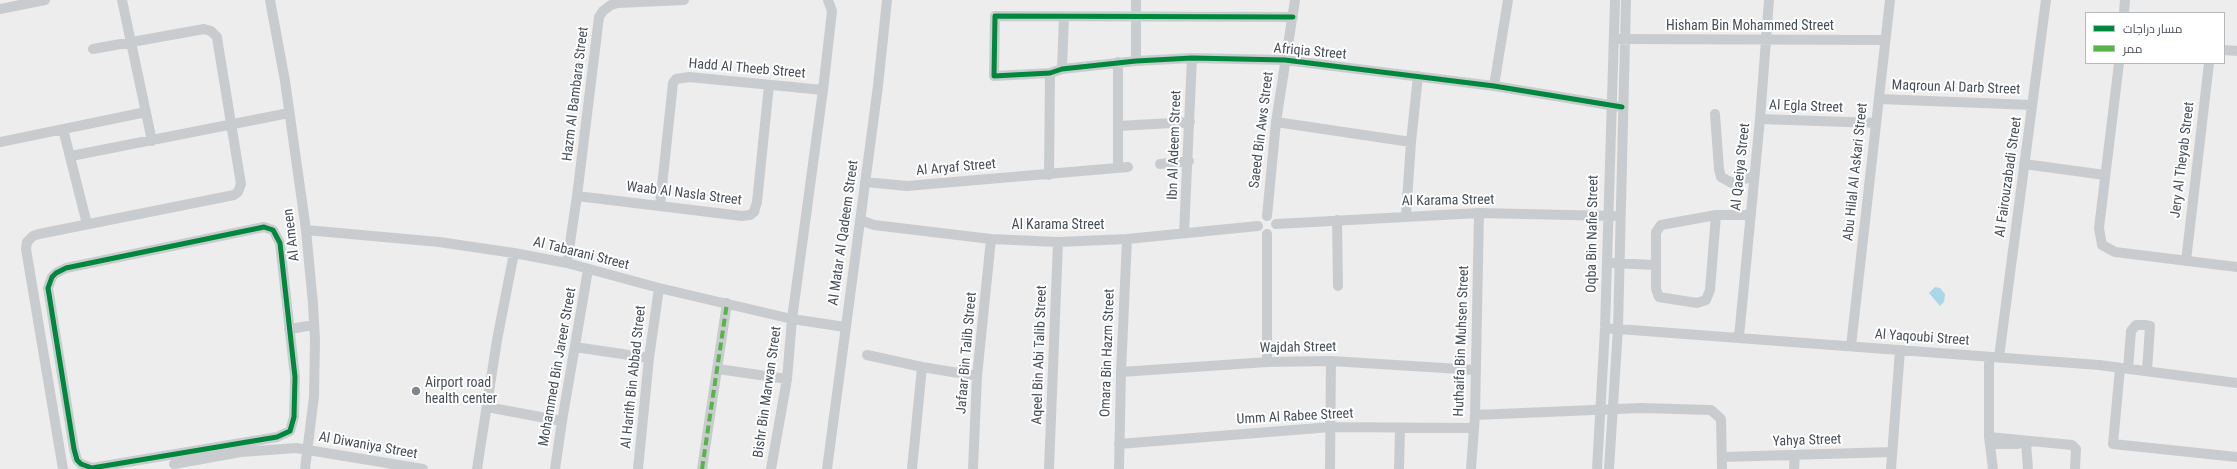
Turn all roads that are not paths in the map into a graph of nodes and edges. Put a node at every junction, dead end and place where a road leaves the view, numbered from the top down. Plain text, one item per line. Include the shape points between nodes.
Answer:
1 (45, 0) edge
2 (122, 0) edge
3 (270, 0) edge
4 (684, 0) edge
5 (828, 0) edge
6 (886, 0) edge
7 (1136, 0) edge
8 (1295, 0) edge
9 (1507, 0) edge
10 (1615, 0) edge
11 (1626, 0) edge
12 (1769, 0) edge
13 (1890, 0) edge
14 (2046, 0) edge
15 (2125, 0) edge
16 (0, 9) edge
17 (2124, 12) edge
18 (1064, 16) junction
19 (1136, 16) junction
20 (1293, 17) junction
21 (1614, 39) junction
22 (1626, 39) junction
23 (1766, 40) junction
24 (1885, 40) junction
25 (132, 42) junction
26 (93, 49) dead end
27 (2225, 50) edge
28 (2237, 51) edge
29 (1192, 58) junction
30 (1285, 60) junction
31 (1136, 61) junction
32 (1118, 62) junction
33 (2119, 64) edge
34 (2209, 64) edge
35 (1062, 69) junction
36 (1050, 73) junction
37 (1418, 76) junction
38 (769, 85) junction
39 (1494, 86) junction
40 (823, 90) junction
41 (1879, 99) junction
42 (1611, 104) junction
43 (2032, 105) junction
44 (1622, 107) junction
45 (146, 112) junction
46 (289, 113) junction
47 (1715, 114) dead end
48 (1760, 119) junction
49 (1190, 122) junction
50 (1276, 122) junction
51 (1876, 123) junction
52 (232, 124) junction
53 (1118, 126) junction
54 (63, 129) junction
55 (152, 141) junction
56 (0, 142) edge
57 (1410, 142) junction
58 (72, 156) junction
59 (1189, 161) junction
60 (1160, 164) dead end
61 (2024, 164) junction
62 (1050, 175) junction
63 (2106, 175) junction
64 (1754, 176) junction
65 (865, 182) junction
66 (577, 196) junction
67 (660, 205) junction
68 (1479, 213) junction
69 (1406, 215) junction
70 (1716, 215) junction
71 (1751, 215) junction
72 (1267, 216) junction
73 (1608, 216) junction
74 (1620, 216) junction
75 (860, 220) junction
76 (1337, 220) junction
77 (87, 224) junction
78 (1276, 224) junction
79 (1258, 226) junction
80 (306, 230) junction
81 (1184, 233) junction
82 (1267, 234) junction
83 (991, 239) junction
84 (1127, 239) junction
85 (1058, 242) junction
86 (514, 253) junction
87 (2186, 261) junction
88 (567, 263) junction
89 (1606, 263) junction
90 (1619, 263) junction
91 (1655, 265) junction
92 (2237, 267) edge
93 (588, 270) junction
94 (1338, 286) dead end
95 (659, 288) junction
96 (49, 291) junction
97 (33, 294) junction
98 (727, 303) junction
99 (792, 319) junction
100 (845, 327) junction
101 (315, 328) junction
102 (1605, 328) junction
103 (1618, 328) junction
104 (289, 332) junction
105 (1739, 337) junction
106 (1851, 346) junction
107 (575, 347) junction
108 (1900, 350) junction
109 (867, 355) dead end
110 (1994, 357) junction
111 (649, 358) junction
112 (1332, 361) junction
113 (1266, 362) junction
114 (922, 367) junction
115 (2124, 368) junction
116 (718, 369) junction
117 (1476, 370) junction
118 (2147, 371) junction
119 (1121, 372) junction
120 (977, 376) junction
121 (787, 379) junction
122 (2237, 383) edge
123 (487, 407) junction
124 (1601, 409) junction
125 (1613, 409) junction
126 (1475, 415) junction
127 (562, 421) junction
128 (1331, 427) junction
129 (1400, 428) junction
130 (1473, 428) junction
131 (1989, 440) junction
132 (72, 442) junction
133 (2023, 442) junction
134 (1119, 444) junction
135 (59, 445) junction
136 (309, 450) junction
137 (1892, 452) junction
138 (1795, 455) junction
139 (1723, 457) junction
140 (2237, 457) edge
141 (174, 464) dead end
142 (402, 468) edge
143 (63, 469) edge
144 (305, 469) edge
145 (422, 469) edge
146 (477, 469) edge
147 (555, 469) edge
148 (638, 469) edge
149 (702, 469) edge
150 (771, 469) edge
151 (827, 469) edge
152 (912, 469) edge
153 (973, 469) edge
154 (1049, 469) edge
155 (1119, 469) edge
156 (1330, 469) edge
157 (1399, 469) edge
158 (1471, 469) edge
159 (1597, 469) edge
160 (1609, 469) edge
161 (1722, 469) edge
162 (1794, 469) edge
163 (1891, 469) edge
164 (1992, 469) edge
165 (2028, 469) edge
166 (2075, 469) edge

1 - 16 street
2 - 25 street
3 - 46 street, Al Ameen
4 - 66 street, Hazm Al Bambara Street via 618,3 603,10 599,17
5 - 40 street via 832,11
6 - 65 street, Al Matar Al Qadeem Street
7 - 19 street
8 - 20 street, Saeed Bin Aws Street
9 - 39 street
10 - 21 street, Oqba Bin Nafie Street
11 - 22 street, Oqba Bin Nafie Street
12 - 23 street, Al Qaeiya Street
13 - 24 street, Abu Hilal Al Askari Street
14 - 43 street, Al Fairouzabadi Street
15 - 17 street
18 - 19 street
18 - 35 street
18 - 36 street, Afriqia Street via 995,16 994,76
19 - 20 street
19 - 31 street
20 - 30 street, Saeed Bin Aws Street
21 - 22 street, Hisham Bin Mohammed Street
21 - 42 street, Oqba Bin Nafie Street
22 - 23 street, Hisham Bin Mohammed Street
22 - 44 street, Oqba Bin Nafie Street
23 - 24 street, Hisham Bin Mohammed Street
23 - 48 street, Al Qaeiya Street
24 - 41 street, Abu Hilal Al Askari Street
25 - 26 street
25 - 45 street
25 - 52 street via 204,29 211,31 217,37
27 - 28 street
29 - 30 street, Afriqia Street
29 - 31 street, Afriqia Street
29 - 49 street, Ibn Al Adeem Street
30 - 37 street, Afriqia Street
30 - 50 street, Saeed Bin Aws Street
31 - 32 street, Afriqia Street
32 - 35 street, Afriqia Street
32 - 53 street
33 - 63 street
34 - 87 street, Jery Al Theyab Street
35 - 36 street, Afriqia Street
36 - 62 street
37 - 39 street, Afriqia Street
37 - 57 street
38 - 40 street, Hadd Al Theeb Street
38 - 67 street, Hadd Al Theeb Street via 689,77 676,79 673,83
38 - 67 street, Waab Al Nasla Street via 754,212 742,216
39 - 42 street, Afriqia Street
40 - 99 street
41 - 43 street, Maqroun Al Darb Street
41 - 51 street, Abu Hilal Al Askari Street
42 - 44 street, Afriqia Street
42 - 73 street, Oqba Bin Nafie Street
43 - 61 street, Al Fairouzabadi Street
44 - 74 street, Oqba Bin Nafie Street
45 - 54 street
45 - 55 street
46 - 52 street
46 - 80 street, Al Ameen
47 - 64 street via 1721,177 1732,183
48 - 51 street, Al Egla Street
48 - 64 street, Al Qaeiya Street
49 - 53 street
49 - 59 street, Ibn Al Adeem Street
50 - 57 street
50 - 72 street, Saeed Bin Aws Street
51 - 106 street, Abu Hilal Al Askari Street
52 - 55 street
52 - 77 street via 241,184 236,194
53 - 62 street, Al Aryaf Street via 1123,167
54 - 56 street
54 - 58 street
55 - 58 street
57 - 69 street
58 - 77 street
59 - 60 street
59 - 81 street, Ibn Al Adeem Street
61 - 63 street
61 - 110 street, Al Fairouzabadi Street
62 - 65 street, Al Aryaf Street via 907,186
63 - 87 street via 2099,228 2102,245 2115,252
64 - 71 street, Al Qaeiya Street
65 - 75 street, Al Matar Al Qadeem Street
66 - 67 street, Waab Al Nasla Street
66 - 88 street, Hazm Al Bambara Street
68 - 69 street, Al Karama Street
68 - 73 street, Al Karama Street
68 - 117 street, Huthaifa Bin Muhsen Street
69 - 76 street, Al Karama Street
70 - 71 street
70 - 91 street via 1661,225 1656,232
70 - 91 street via 1710,290 1706,300 1697,303 1659,297
71 - 105 street, Al Qaeiya Street
72 - 78 street
72 - 79 street via 1259,221
73 - 74 street, Al Karama Street
73 - 89 street, Oqba Bin Nafie Street
74 - 90 street, Oqba Bin Nafie Street
75 - 83 street, Al Karama Street
75 - 100 street, Al Matar Al Qadeem Street
76 - 78 street, Al Karama Street
76 - 94 street
77 - 97 street via 33,236 27,242
78 - 82 street via 1272,233
79 - 81 street, Al Karama Street
79 - 82 street via 1261,232
80 - 86 street, Al Tabarani Street via 439,242
80 - 101 street, Al Ameen
81 - 84 street, Al Karama Street
82 - 113 street
83 - 85 street, Al Karama Street
83 - 120 street, Jafaar Bin Talib Street
84 - 85 street, Al Karama Street
84 - 119 street, Omara Bin Hazm Street
85 - 154 street, Aqeel Bin Abi Talib Street
86 - 88 street, Al Tabarani Street
86 - 123 street
87 - 92 street
88 - 93 street, Al Tabarani Street
89 - 90 street
89 - 102 street, Oqba Bin Nafie Street
90 - 91 street
90 - 103 street, Oqba Bin Nafie Street
93 - 95 street, Al Tabarani Street
93 - 107 street, Mohammed Bin Jareer Street
95 - 98 street, Al Tabarani Street
95 - 111 street, Al Harith Bin Abbad Street
96 - 97 street
96 - 104 street via 52,277 61,270 269,228 279,238
96 - 132 street
97 - 135 street
98 - 99 street, Al Tabarani Street
98 - 116 street
99 - 100 street, Al Tabarani Street
99 - 121 street, Bishr Bin Marwan Street
100 - 151 street, Al Matar Al Qadeem Street
101 - 104 street
101 - 136 street, Al Ameen via 315,390
102 - 103 street, Al Yaqoubi Street
102 - 124 street, Oqba Bin Nafie Street
103 - 105 street, Al Yaqoubi Street
103 - 125 street, Oqba Bin Nafie Street
104 - 132 street via 295,377 294,417 292,427 282,436 92,468 77,460
105 - 106 street, Al Yaqoubi Street
106 - 108 street, Al Yaqoubi Street
107 - 111 street
107 - 127 street, Mohammed Bin Jareer Street
108 - 110 street, Al Yaqoubi Street
108 - 137 street
109 - 114 street
110 - 115 street, Al Yaqoubi Street
110 - 131 street, Al Fairouzabadi Street
111 - 148 street, Al Harith Bin Abbad Street
112 - 113 street, Wajdah Street
112 - 117 street, Wajdah Street
112 - 128 street
113 - 119 street, Wajdah Street
114 - 120 street
114 - 152 street
115 - 118 street, Al Yaqoubi Street
115 - 118 street via 2131,331 2136,325 2145,325 2150,326
115 - 140 street via 2113,444
116 - 121 street
116 - 149 street
117 - 126 street, Huthaifa Bin Muhsen Street
118 - 122 street, Al Yaqoubi Street
119 - 134 street, Omara Bin Hazm Street
120 - 153 street, Jafaar Bin Talib Street
121 - 150 street, Bishr Bin Marwan Street
123 - 127 street
123 - 146 street
124 - 125 street
124 - 126 street
124 - 159 street, Oqba Bin Nafie Street
125 - 139 street via 1711,410 1721,419
125 - 160 street, Oqba Bin Nafie Street
126 - 130 street, Huthaifa Bin Muhsen Street
127 - 147 street, Mohammed Bin Jareer Street
128 - 129 street, Umm Al Rabee Street
128 - 134 street, Umm Al Rabee Street
128 - 156 street
129 - 130 street, Umm Al Rabee Street
129 - 157 street
130 - 158 street, Huthaifa Bin Muhsen Street
131 - 133 street via 2013,438
131 - 164 street, Al Fairouzabadi Street
132 - 135 street
133 - 165 street
133 - 166 street via 2072,445 2076,448
134 - 155 street, Omara Bin Hazm Street
135 - 143 street
136 - 141 street, Al Diwaniya Street via 278,448
136 - 142 street, Al Diwaniya Street
136 - 144 street, Al Ameen
137 - 138 street, Yahya Street
137 - 163 street
138 - 139 street, Yahya Street
138 - 162 street
139 - 161 street
142 - 145 street, Al Diwaniya Street

